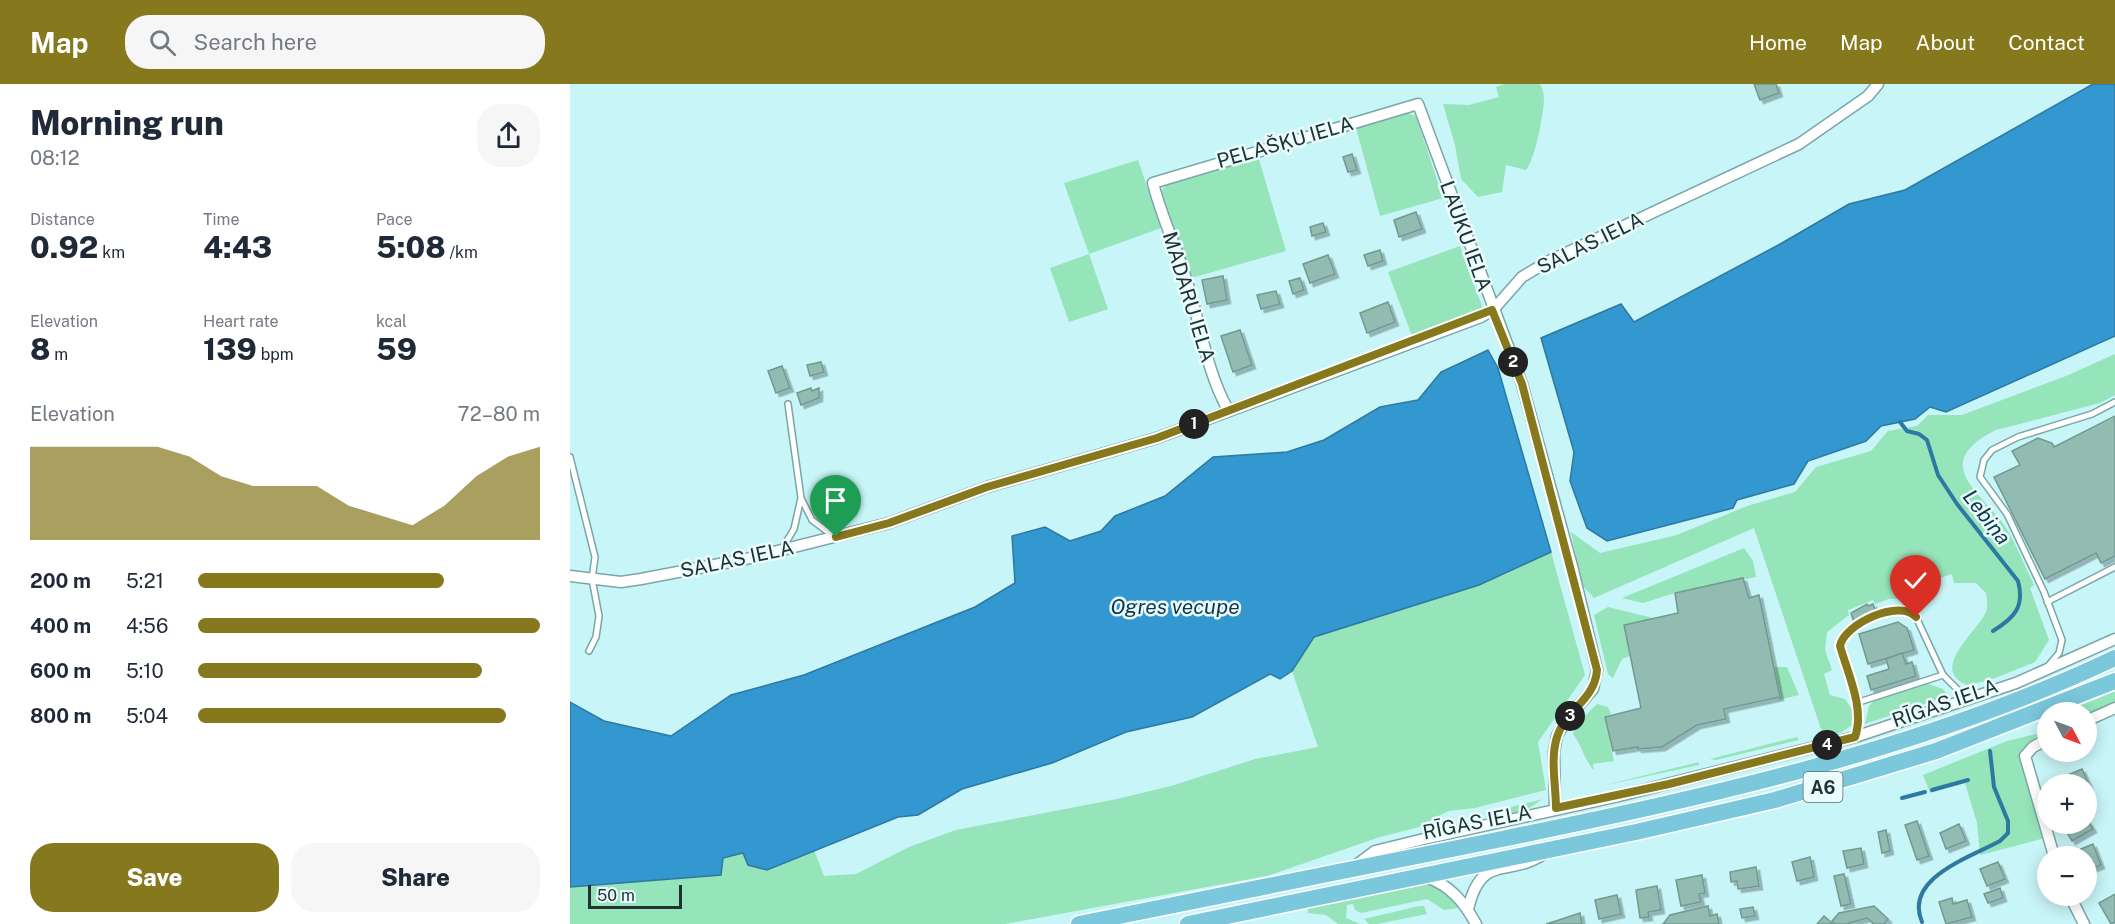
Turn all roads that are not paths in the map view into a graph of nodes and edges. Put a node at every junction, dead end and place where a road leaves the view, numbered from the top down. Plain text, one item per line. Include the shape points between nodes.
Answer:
1 (1878, 84) edge
2 (1418, 104) joint
3 (1153, 183) joint
4 (1492, 310) junction
5 (2115, 402) edge
6 (788, 404) dead end
7 (1228, 410) junction
8 (570, 457) edge
9 (801, 498) junction
10 (836, 537) junction
11 (781, 550) junction
12 (2115, 567) edge
13 (570, 576) edge
14 (592, 579) junction
15 (2046, 602) junction
16 (2115, 639) edge
17 (589, 651) dead end
18 (2115, 658) edge
19 (2043, 671) junction
20 (1943, 675) junction
21 (2115, 681) edge
22 (1980, 695) junction
23 (1856, 702) junction
24 (2115, 708) edge
25 (2097, 716) edge
26 (1855, 737) junction
27 (2037, 745) edge
28 (1556, 808) junction
29 (2051, 846) edge
30 (1549, 850) junction
31 (1350, 870) junction
32 (1423, 876) junction
33 (2075, 906) edge
34 (1468, 909) junction
35 (1079, 924) edge
36 (1188, 924) edge
37 (1476, 924) edge
38 (2084, 924) edge

1 - 4 street, SALAS IELA via 1868,96 1799,144 1547,262 1522,277
2 - 3 street, PELAŠĶU IELA
2 - 4 street, LAUKU IELA
3 - 7 street, MADARU IELA via 1187,280 1215,387
4 - 7 street, SALAS IELA
4 - 28 street, LAUKU IELA via 1522,384 1597,670 1597,681 1557,736
5 - 15 lane via 2092,414 2018,437 1992,450 1984,460 1980,477 2007,514
6 - 9 lane
7 - 10 street, SALAS IELA via 1157,438 987,487 889,523
8 - 14 lane via 595,557
9 - 10 lane via 812,520
9 - 11 lane via 794,529
10 - 11 street, SALAS IELA
11 - 14 street, SALAS IELA via 621,582
12 - 15 lane
13 - 14 street, SALAS IELA
14 - 17 lane via 599,616
15 - 19 lane via 2062,640 2059,653
16 - 19 street
18 - 31 highway, RĪGAS IELA / A6 via 2015,700 1848,759 1634,812
19 - 22 street
20 - 22 lane via 1959,691
20 - 23 lane
20 - 23 lane via 1916,617 1909,610 1898,609 1854,625 1841,640
21 - 30 highway, RĪGAS IELA / A6 via 1936,751 1826,787
22 - 26 street
23 - 26 lane
24 - 25 street
26 - 28 street
27 - 29 street via 2025,756
28 - 31 street via 1375,851
30 - 32 highway, RĪGAS IELA / A6
30 - 34 street via 1534,861 1490,871 1478,881
31 - 35 highway, RĪGAS IELA / A6
32 - 34 street via 1441,882
32 - 36 highway, RĪGAS IELA / A6
33 - 38 street
34 - 37 street

